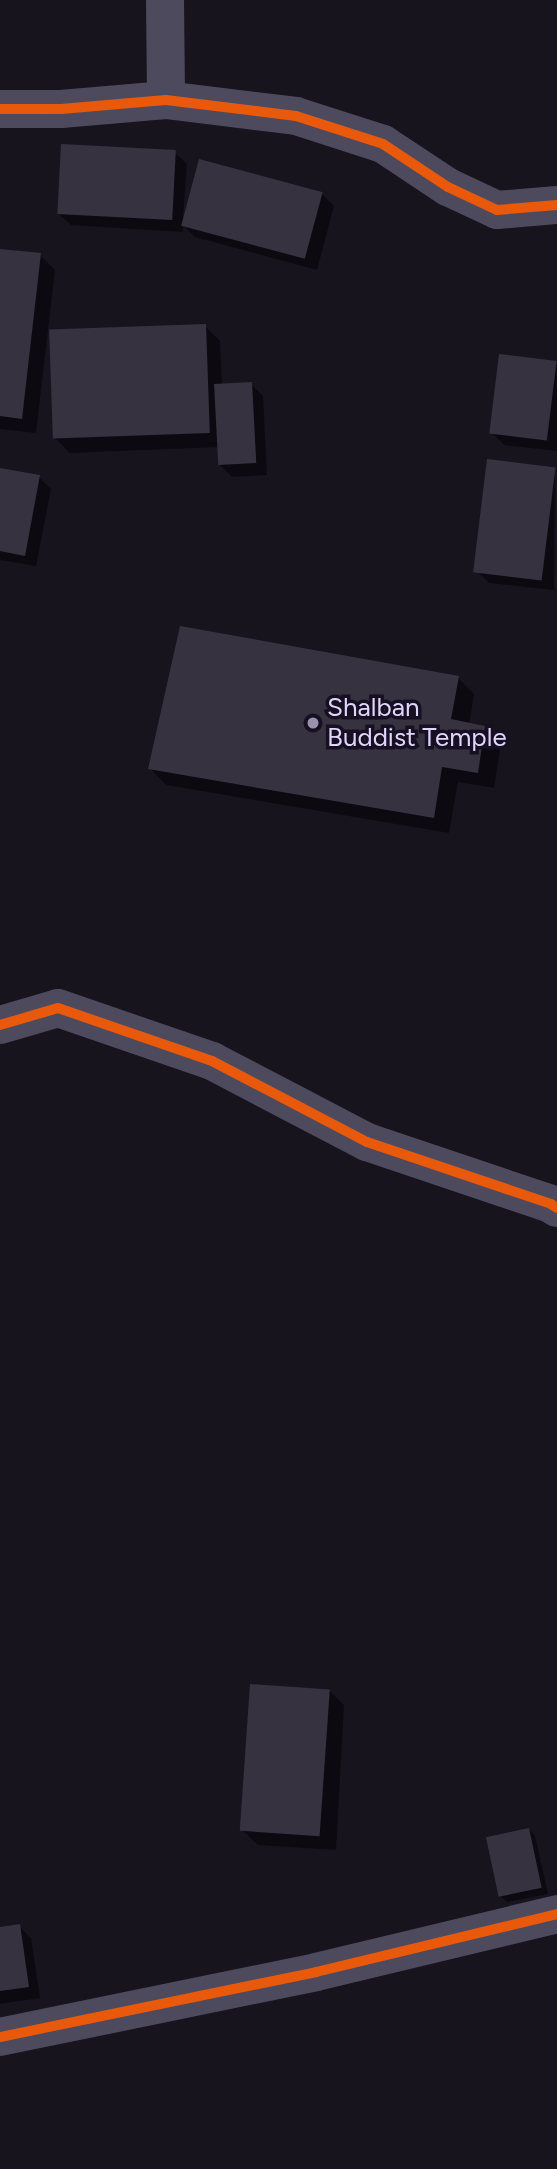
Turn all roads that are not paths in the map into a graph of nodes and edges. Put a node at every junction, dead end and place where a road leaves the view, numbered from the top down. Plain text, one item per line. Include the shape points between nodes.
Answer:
1 (165, 0) edge
2 (166, 100) junction
3 (0, 109) edge
4 (557, 205) edge
5 (0, 1025) edge
6 (557, 1208) edge
7 (557, 1914) edge
8 (0, 2037) edge

1 - 2 street
2 - 3 street
2 - 4 street via 296,116 383,144 448,187 497,210
5 - 6 street via 58,1008 212,1061 367,1142
7 - 8 street via 316,1972

